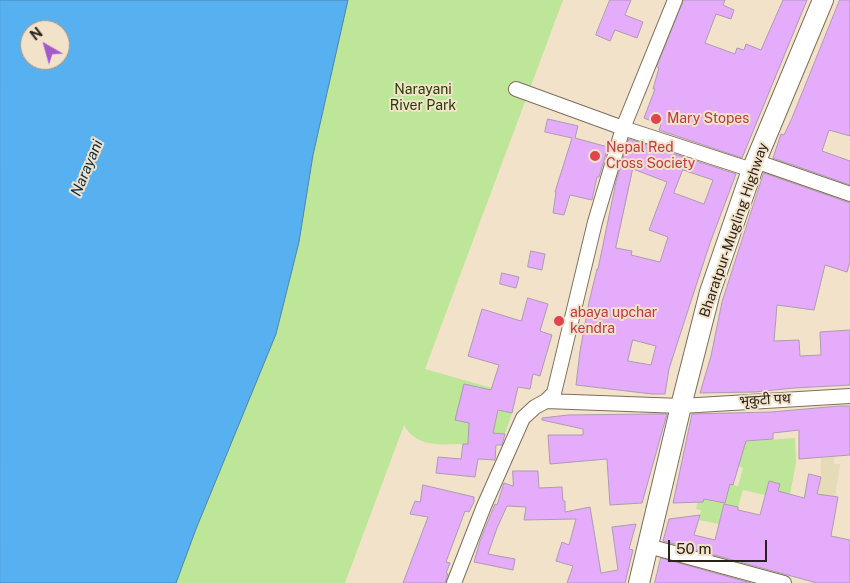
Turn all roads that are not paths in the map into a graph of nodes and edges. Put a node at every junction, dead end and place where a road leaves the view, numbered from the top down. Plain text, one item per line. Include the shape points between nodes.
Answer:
1 (675, 0) edge
2 (823, 0) edge
3 (516, 89) dead end
4 (623, 128) junction
5 (754, 166) junction
6 (850, 194) edge
7 (850, 396) edge
8 (546, 401) junction
9 (681, 406) junction
10 (648, 546) junction
11 (454, 583) edge
12 (639, 583) edge
13 (784, 583) edge

1 - 4 street
2 - 5 main road, Bharatpur-Mugling Highway
3 - 4 street
4 - 5 street
4 - 8 street via 595,222 556,387
5 - 6 street
5 - 9 main road, Bharatpur-Mugling Highway via 710,292
7 - 9 street, भृकुटी पथ
8 - 9 street, भृकुटी पथ
8 - 11 street via 523,418
9 - 10 main road, Bharatpur-Mugling Highway
10 - 12 main road, Bharatpur-Mugling Highway
10 - 13 street

